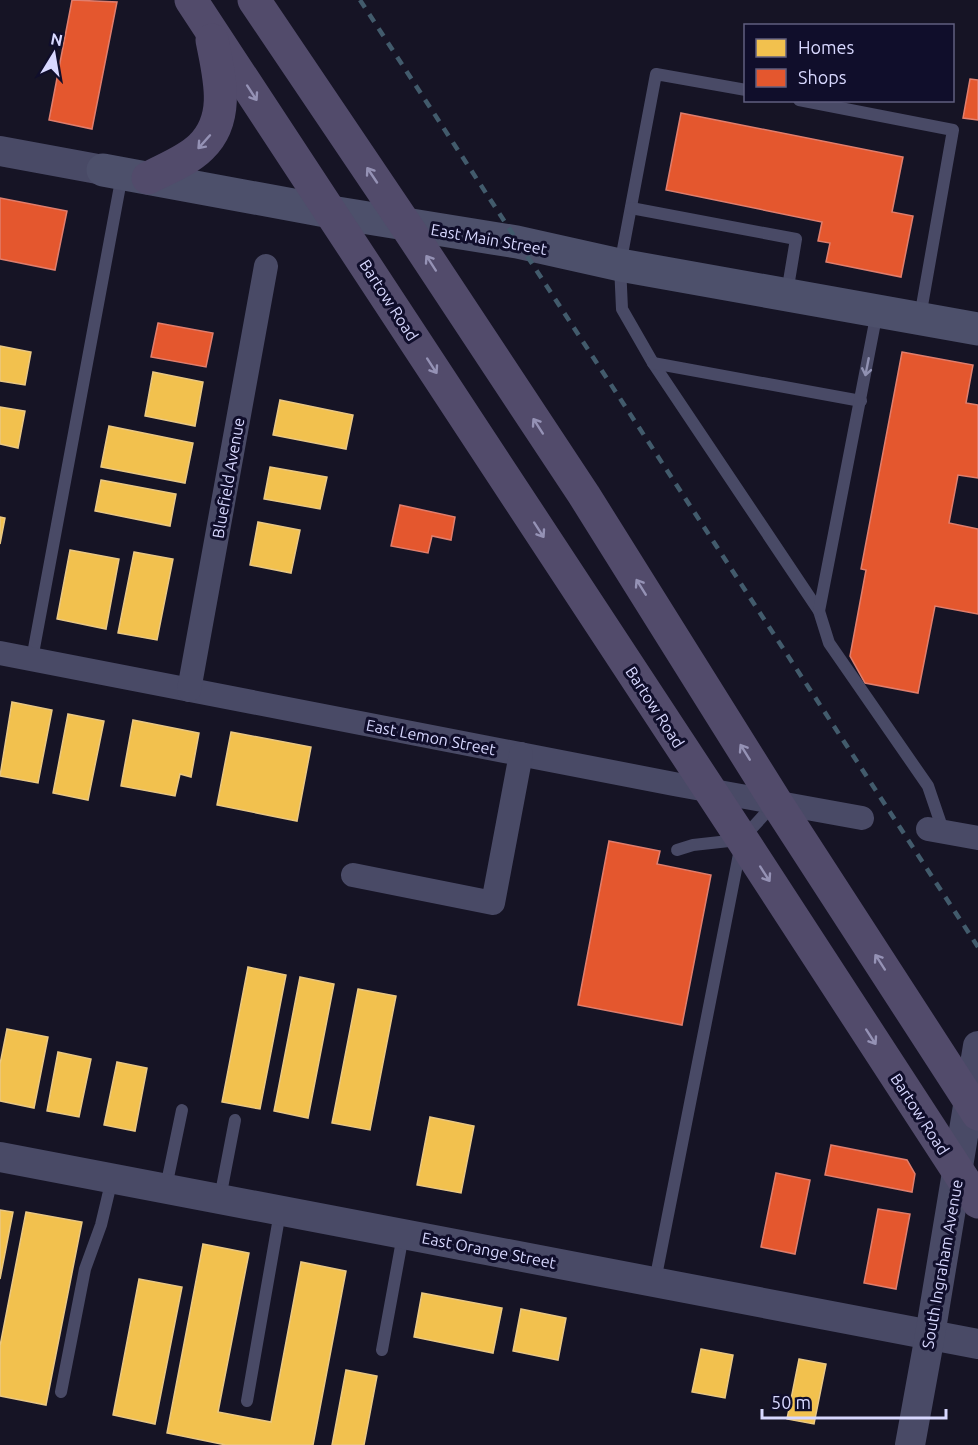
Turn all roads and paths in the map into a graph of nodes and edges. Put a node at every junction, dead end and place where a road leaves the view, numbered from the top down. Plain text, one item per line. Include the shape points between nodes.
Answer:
1 (254, 0) edge
2 (200, 13) edge
3 (744, 90) edge
4 (809, 102) edge
5 (0, 151) edge
6 (125, 174) junction
7 (631, 208) junction
8 (332, 212) junction
9 (405, 224) junction
10 (620, 265) junction
11 (266, 266) dead end
12 (787, 294) junction
13 (878, 310) junction
14 (920, 318) junction
15 (978, 329) edge
16 (654, 363) junction
17 (861, 401) junction
18 (819, 611) junction
19 (0, 653) edge
20 (32, 659) junction
21 (189, 690) junction
22 (521, 754) junction
23 (709, 790) junction
24 (776, 802) junction
25 (862, 818) dead end
26 (936, 830) joint
27 (978, 838) edge
28 (742, 839) junction
29 (677, 850) dead end
30 (353, 874) dead end
31 (978, 1046) edge
32 (973, 1106) edge
33 (182, 1110) dead end
34 (235, 1120) dead end
35 (0, 1156) edge
36 (957, 1171) junction
37 (112, 1178) junction
38 (165, 1189) junction
39 (220, 1199) junction
40 (978, 1202) edge
41 (281, 1211) junction
42 (403, 1234) junction
43 (655, 1281) junction
44 (930, 1335) junction
45 (978, 1344) edge
46 (382, 1350) dead end
47 (61, 1392) dead end
48 (247, 1401) dead end
49 (910, 1445) edge

9 -> 1 main road
2 -> 6 main road via 220,78 220,110 213,132 200,148
2 -> 8 main road, Bartow Road
3 - 7 lane via 656,74
4 - 14 lane via 953,130
5 - 6 street, East Main Street
6 - 8 main road, East Main Street
6 - 20 lane
7 - 10 lane
7 - 12 lane via 796,239
8 - 9 main road, East Main Street
8 -> 23 main road, Bartow Road
9 - 10 main road, East Main Street via 518,242
24 -> 9 main road via 584,495
10 - 12 main road, East Main Street
10 - 16 lane via 622,309
11 - 21 street, Bluefield Avenue
12 - 13 main road, East Main Street
13 - 14 main road, East Main Street
13 -> 17 lane
14 - 15 main road, East Main Street
16 - 17 lane
16 - 18 lane
17 - 18 lane
18 - 26 lane via 829,643 928,786
19 - 20 street, East Lemon Street
20 - 21 street, East Lemon Street
21 - 22 street, East Lemon Street
22 - 23 street, East Lemon Street
22 - 30 street via 493,903
23 - 24 street, East Lemon Street
23 - 28 main road, Bartow Road
24 - 25 street, East Lemon Street
24 - 28 lane
32 -> 24 main road
26 - 27 street
28 - 29 lane
28 -> 36 main road, Bartow Road
28 - 43 lane
31 - 32 street, South Ingraham Avenue
32 - 36 street, South Ingraham Avenue
33 - 38 lane
34 - 39 lane
35 - 37 street, East Orange Street
36 - 40 main road, Bartow Road
36 - 44 street, South Ingraham Avenue
37 - 38 street, East Orange Street
37 - 47 lane via 85,1269
38 - 39 street, East Orange Street
39 - 41 street, East Orange Street
41 - 42 street, East Orange Street
41 - 48 lane
42 - 43 street, East Orange Street
42 - 46 lane
43 - 44 street, East Orange Street
44 - 45 street, East Orange Street
44 - 49 street, South Ingraham Avenue

